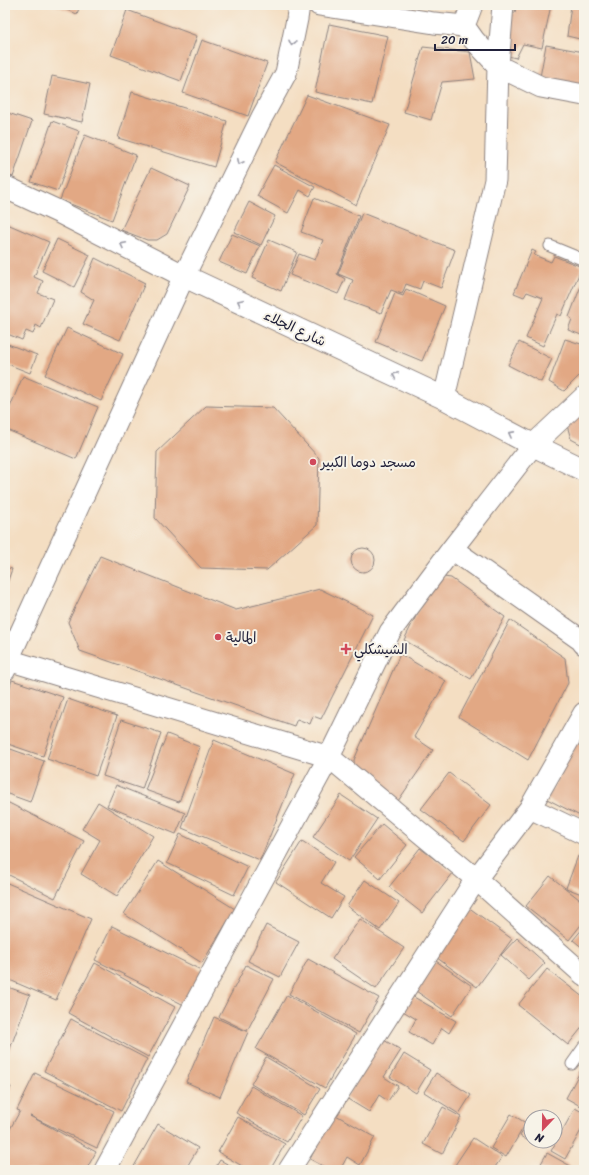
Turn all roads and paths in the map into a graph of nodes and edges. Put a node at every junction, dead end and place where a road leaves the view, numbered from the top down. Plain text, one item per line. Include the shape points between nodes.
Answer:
1 (299, 5) edge
2 (319, 5) edge
3 (472, 5) edge
4 (503, 5) edge
5 (464, 26) junction
6 (498, 66) junction
7 (584, 95) edge
8 (5, 187) edge
9 (550, 246) dead end
10 (584, 260) edge
11 (184, 276) junction
12 (584, 397) edge
13 (444, 398) junction
14 (533, 445) junction
15 (584, 470) edge
16 (452, 549) junction
17 (584, 644) edge
18 (6, 663) edge
19 (584, 713) edge
20 (330, 757) junction
21 (530, 808) junction
22 (584, 834) edge
23 (476, 878) junction
24 (584, 975) edge
25 (584, 1047) edge
26 (572, 1064) dead end
27 (105, 1170) edge
28 (289, 1170) edge

1 -> 11 street via 286,73
2 - 5 street
3 - 5 street
4 - 6 street
5 - 6 street
6 - 7 street via 541,87
6 - 13 street via 495,180
11 -> 8 street, شارع الجلاء
9 - 10 lane
13 -> 11 street, شارع الجلاء
11 - 18 street
12 - 14 street
14 -> 13 street, شارع الجلاء
14 - 15 street, شارع الجلاء
14 - 16 street
16 - 17 street via 582,640
16 - 20 street via 390,632
18 - 20 street
19 - 21 street
20 - 23 street
20 - 27 street
21 - 22 street
21 - 23 street
23 - 24 street
23 - 28 street
25 - 26 lane

